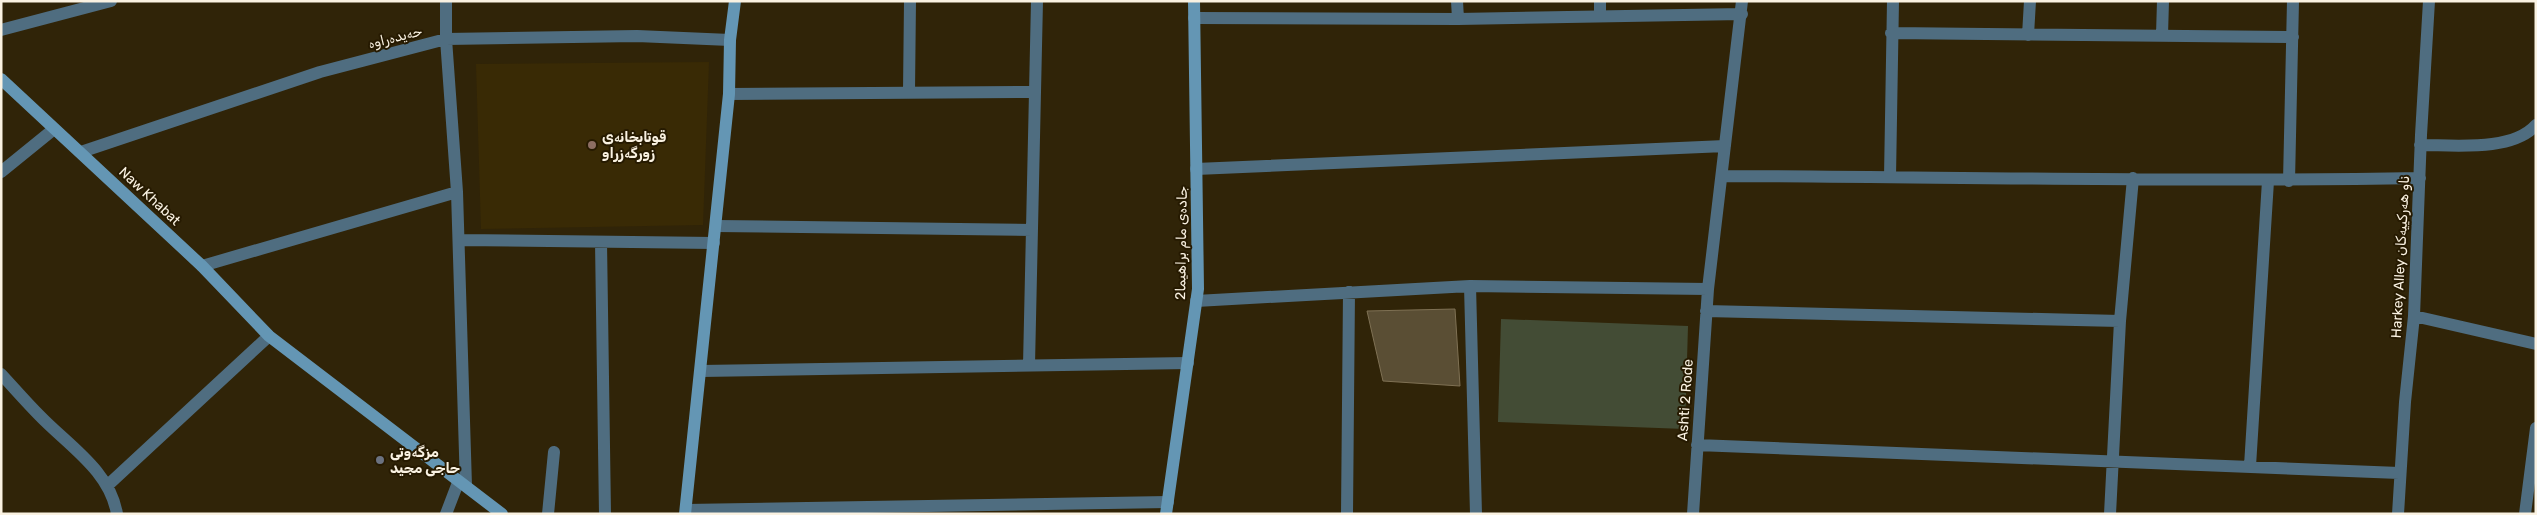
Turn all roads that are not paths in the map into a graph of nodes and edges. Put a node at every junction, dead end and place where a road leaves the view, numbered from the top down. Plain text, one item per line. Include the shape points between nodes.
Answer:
1 (111, 1) edge
2 (446, 1) edge
3 (735, 1) edge
4 (910, 1) edge
5 (1037, 1) edge
6 (1194, 1) edge
7 (1457, 1) edge
8 (1600, 1) edge
9 (1742, 1) edge
10 (1893, 1) edge
11 (2030, 1) edge
12 (2163, 1) edge
13 (2293, 1) edge
14 (2429, 1) edge
15 (1742, 14) junction
16 (1600, 15) junction
17 (1194, 18) junction
18 (1458, 19) junction
19 (1, 30) edge
20 (1891, 33) junction
21 (2028, 35) junction
22 (2162, 35) junction
23 (2293, 37) junction
24 (446, 39) junction
25 (730, 40) junction
26 (1, 78) edge
27 (909, 92) junction
28 (1035, 92) junction
29 (729, 94) junction
30 (2536, 125) edge
31 (54, 129) junction
32 (2420, 145) junction
33 (1725, 146) junction
34 (81, 152) junction
35 (1196, 169) junction
36 (1, 172) edge
37 (1722, 176) junction
38 (1890, 177) junction
39 (2133, 178) junction
40 (2420, 178) junction
41 (2268, 181) junction
42 (2289, 181) junction
43 (457, 192) junction
44 (716, 226) junction
45 (1032, 230) junction
46 (459, 240) junction
47 (601, 242) junction
48 (714, 243) junction
49 (202, 266) junction
50 (1470, 286) junction
51 (1708, 289) junction
52 (1349, 292) junction
53 (1196, 301) junction
54 (1706, 311) junction
55 (2414, 316) junction
56 (2120, 321) junction
57 (269, 336) junction
58 (2536, 344) edge
59 (1188, 363) junction
60 (1029, 365) junction
61 (701, 371) junction
62 (1, 374) edge
63 (2536, 428) edge
64 (1697, 445) junction
65 (554, 452) dead end
66 (2111, 461) junction
67 (2250, 466) junction
68 (2399, 473) junction
69 (463, 483) junction
70 (108, 485) junction
71 (1167, 508) edge
72 (686, 512) edge
73 (117, 514) edge
74 (446, 514) edge
75 (502, 514) edge
76 (548, 514) edge
77 (605, 514) edge
78 (1347, 514) edge
79 (1476, 514) edge
80 (1693, 514) edge
81 (2110, 514) edge
82 (2398, 514) edge
83 (2525, 514) edge

1 - 19 street
2 - 24 street
3 - 25 street
4 - 27 street
5 - 28 street
6 - 17 street, جادەی مام براهیما2
7 - 18 street
8 - 16 street
9 - 15 street, Ashti 2 Rode
10 - 20 street
11 - 21 street
12 - 22 street
13 - 23 street
14 - 32 street, Harkey Alley ناو هەركييەكان
15 - 16 street
15 - 33 street, Ashti 2 Rode
16 - 18 street
17 - 18 street
17 - 35 street, جادەی مام براهیما2
20 - 21 street
20 - 38 street
21 - 22 street
22 - 23 street
23 - 42 street
24 - 25 street, حەیدەراوە via 637,36
24 - 34 street, حەیدەراوە via 320,72
24 - 43 street
25 - 29 street
26 - 31 street, Naw Khabat
27 - 28 street
27 - 29 street
28 - 45 street
29 - 44 street
30 - 32 street via 2509,142
31 - 34 street, Naw Khabat
31 - 36 street
32 - 40 street, Harkey Alley ناو هەركييەكان
33 - 35 street
33 - 37 street, Ashti 2 Rode
34 - 49 street, Naw Khabat
35 - 53 street, جادەی مام براهیما2
37 - 38 street
37 - 51 street, Ashti 2 Rode
38 - 39 street
39 - 41 street
39 - 56 street
40 - 42 street
40 - 55 street, Harkey Alley ناو هەركييەكان
41 - 42 street
41 - 67 street
43 - 46 street
43 - 49 street
44 - 45 street
44 - 48 street
45 - 60 street
46 - 47 street
46 - 69 street
47 - 48 street
47 - 77 street
48 - 61 street
49 - 57 street, Naw Khabat
50 - 51 street
50 - 52 street
50 - 79 street
51 - 54 street, Ashti 2 Rode
52 - 53 street
52 - 78 street
53 - 59 street, جادەی مام براهیما2
54 - 56 street
54 - 64 street, Ashti 2 Rode
55 - 58 street
55 - 68 street, Harkey Alley ناو هەركييەكان
56 - 66 street
57 - 69 street, Naw Khabat
57 - 70 street
59 - 60 street
59 - 71 street, جادەی مام براهیما2
60 - 61 street
61 - 72 street
62 - 70 street
63 - 83 street
64 - 66 street
64 - 80 street, Ashti 2 Rode
65 - 76 street
66 - 67 street
66 - 81 street
67 - 68 street
68 - 82 street, Harkey Alley ناو هەركييەكان
69 - 74 street
69 - 75 street, Naw Khabat
70 - 73 street
71 - 72 street

